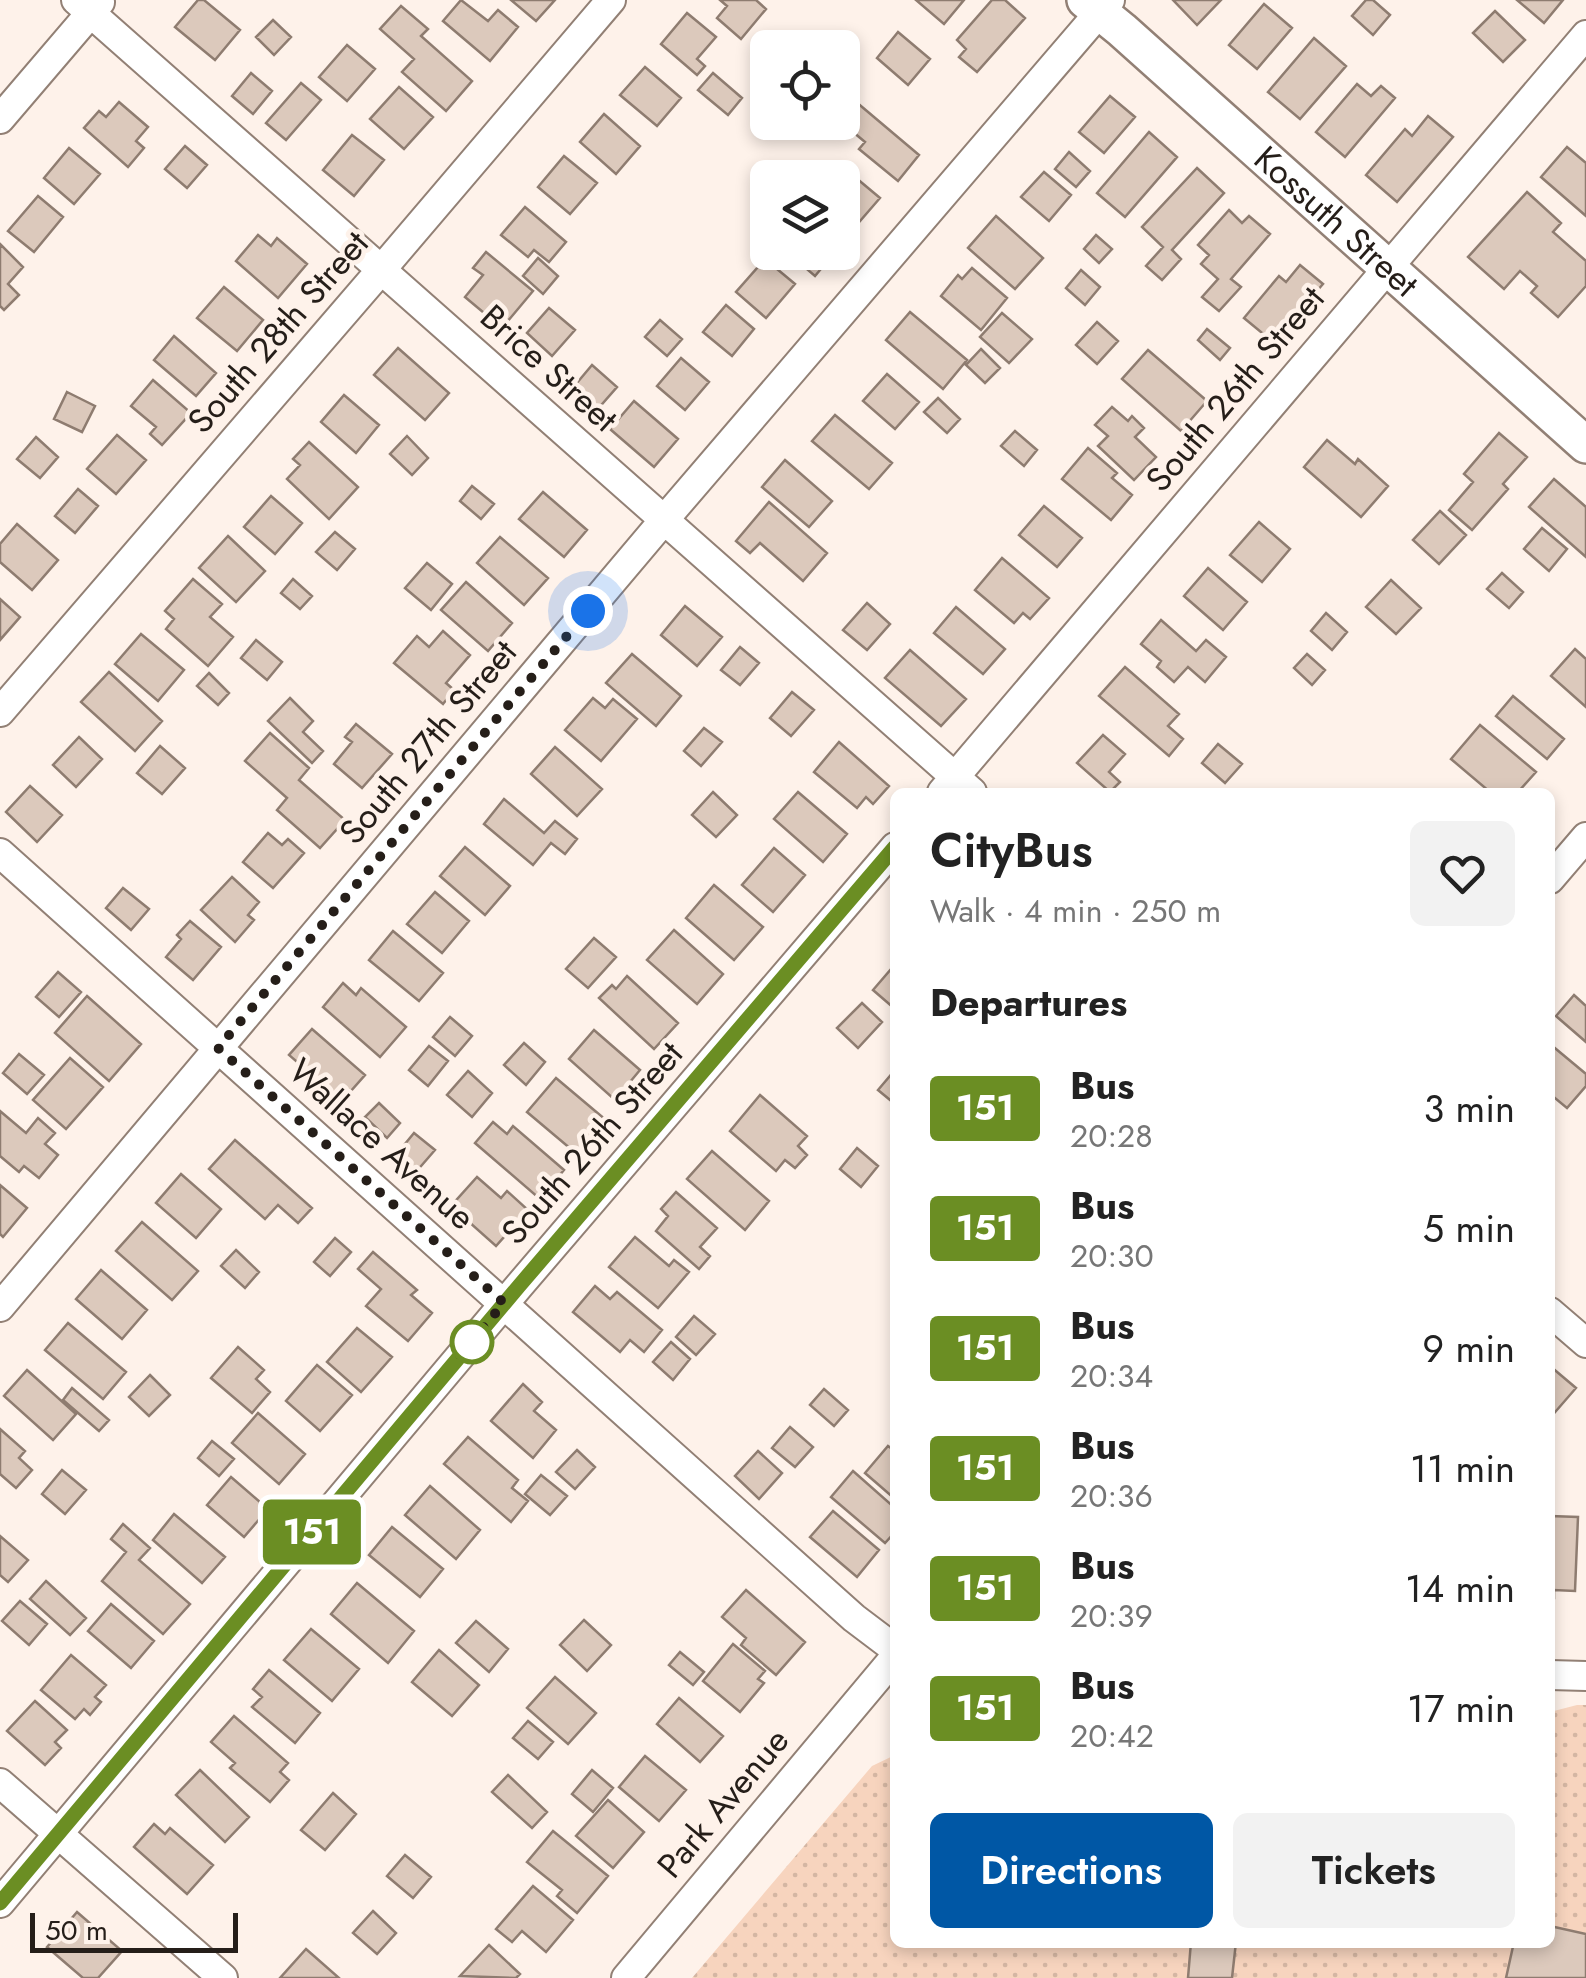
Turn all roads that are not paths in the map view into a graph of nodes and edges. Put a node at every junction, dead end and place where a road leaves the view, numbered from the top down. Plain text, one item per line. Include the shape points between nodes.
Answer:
1 (610, 0) edge
2 (89, 4) edge
3 (1099, 4) edge
4 (1586, 35) edge
5 (0, 118) edge
6 (1386, 268) junction
7 (382, 270) junction
8 (1586, 445) edge
9 (664, 520) junction
10 (0, 712) edge
11 (956, 788) edge
12 (1586, 837) edge
13 (0, 853) edge
14 (890, 853) edge
15 (1555, 874) edge
16 (218, 1048) junction
17 (504, 1303) junction
18 (0, 1307) edge
19 (1555, 1316) edge
20 (1586, 1342) edge
21 (889, 1661) edge
22 (1555, 1676) edge
23 (1586, 1676) edge
24 (0, 1782) edge
25 (58, 1834) junction
26 (0, 1903) edge
27 (224, 1978) edge
28 (626, 1978) edge

1 - 7 street, South 28th Street
2 - 5 street
2 - 7 street, Brice Street
3 - 6 street, Kossuth Street
3 - 9 street, South 27th Street
4 - 6 street, South 26th Street
6 - 8 street, Kossuth Street
6 - 11 street, South 26th Street
7 - 9 street, Brice Street
7 - 10 street, South 28th Street
9 - 11 street, Brice Street
9 - 16 street, South 27th Street
12 - 15 street
13 - 16 street, Wallace Avenue
14 - 17 street, South 26th Street
16 - 17 street, Wallace Avenue
16 - 18 street, South 27th Street
17 - 21 street, Wallace Avenue via 854,1618
17 - 25 street, South 26th Street
19 - 20 street
21 - 28 street, Park Avenue
22 - 23 street
24 - 25 street
25 - 26 street, South 26th Street
25 - 27 street

